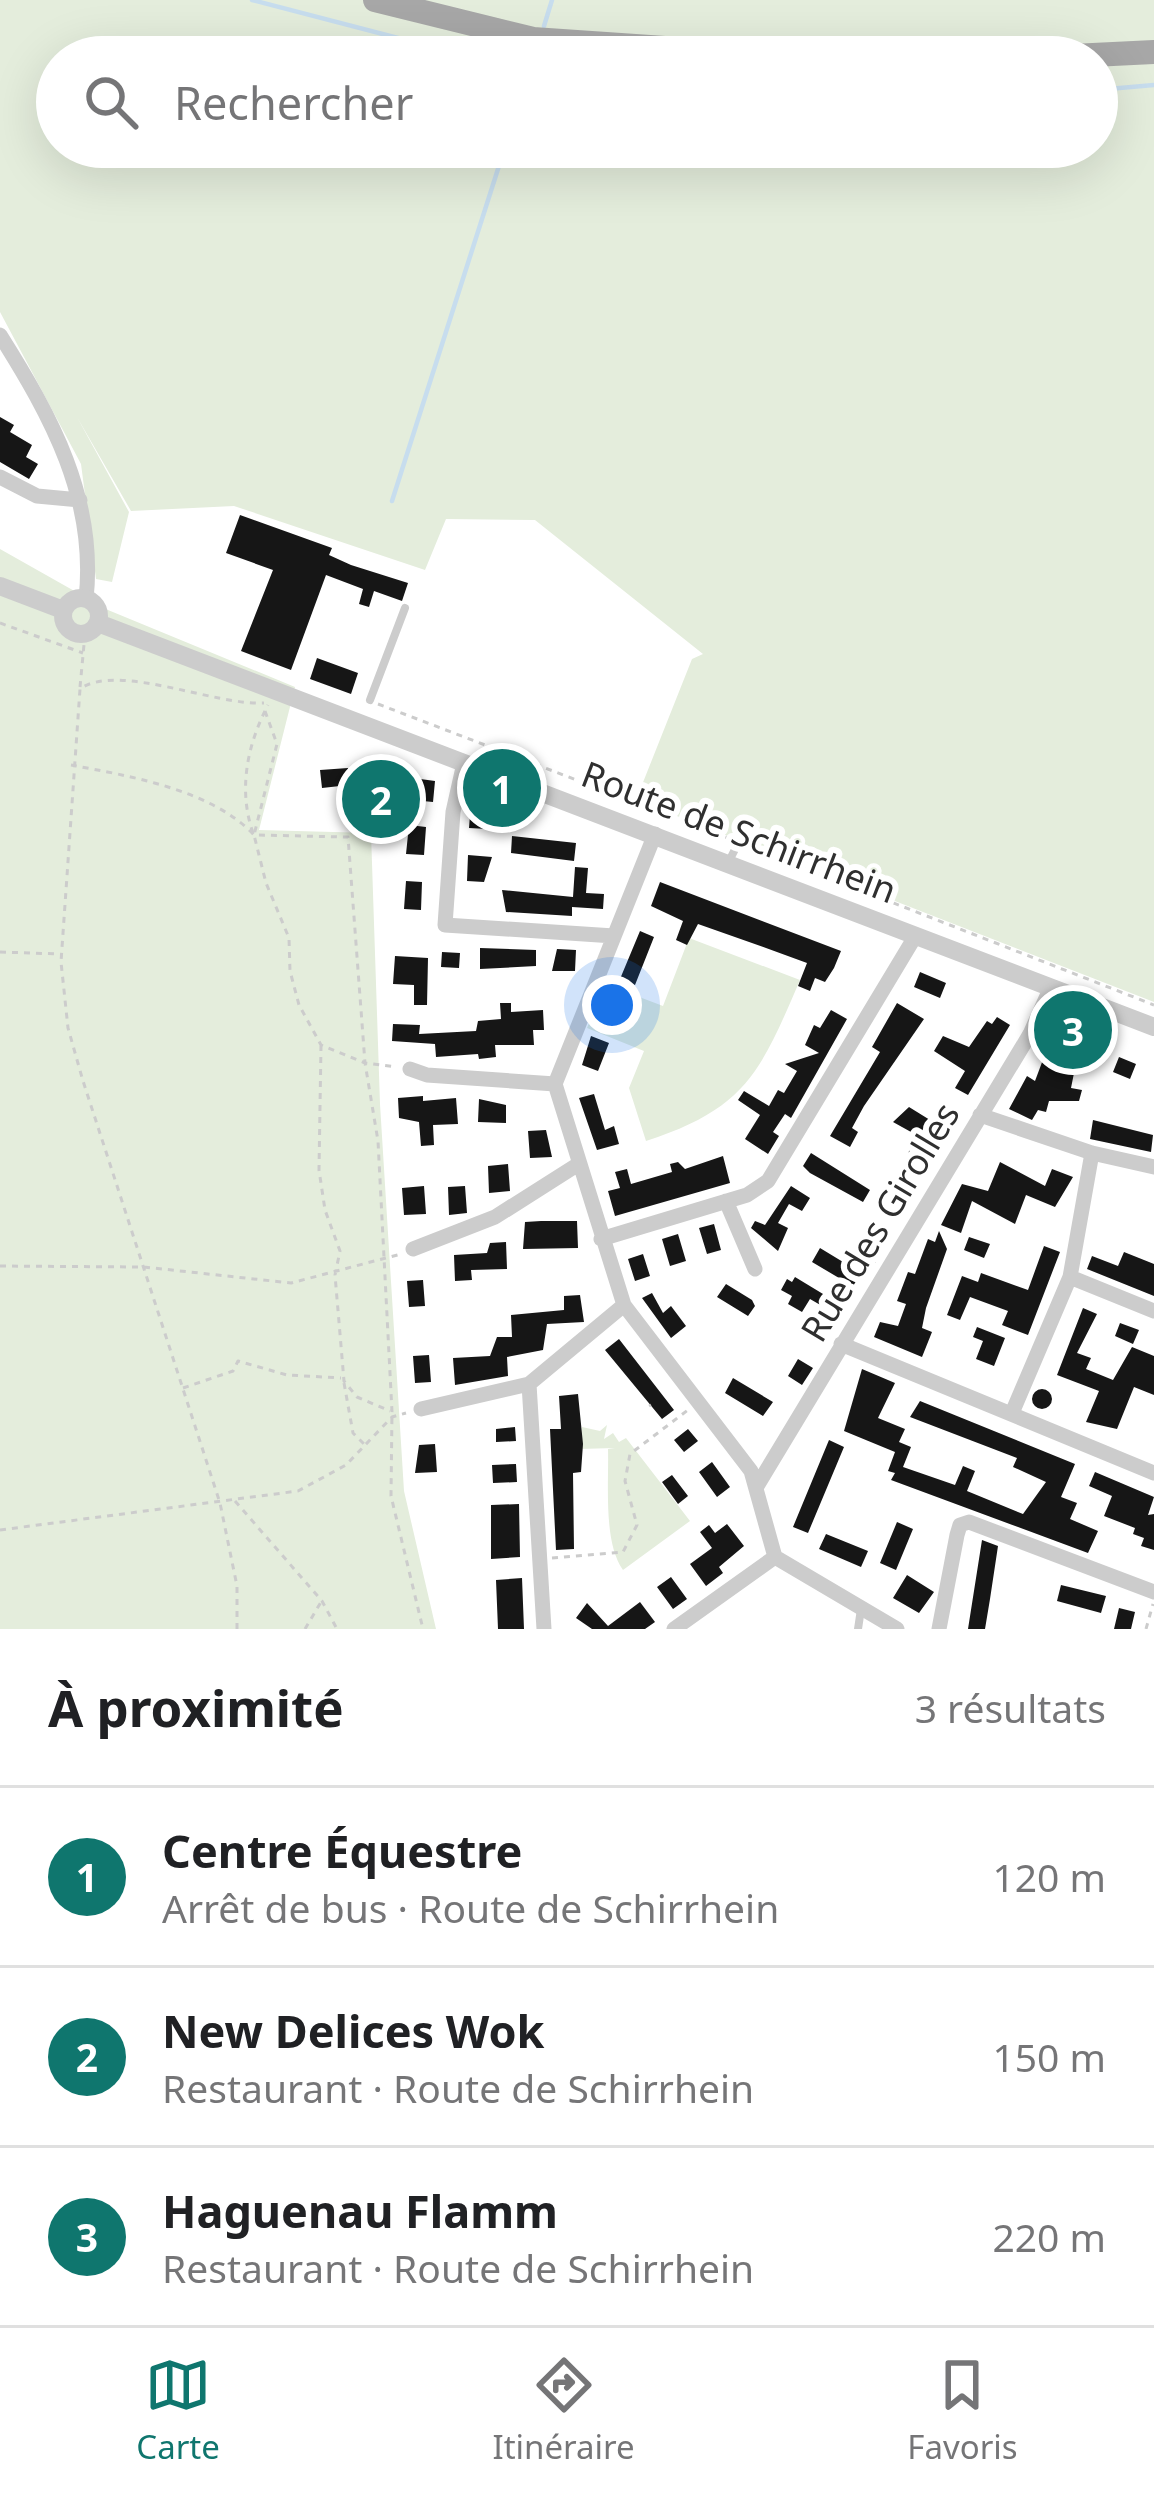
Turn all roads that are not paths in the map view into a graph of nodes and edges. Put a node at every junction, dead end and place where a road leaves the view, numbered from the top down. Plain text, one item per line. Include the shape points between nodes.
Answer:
1 (375, 0) edge
2 (521, 36) edge
3 (1154, 52) edge
4 (1118, 54) edge
5 (0, 335) edge
6 (0, 477) edge
7 (80, 500) junction
8 (0, 586) edge
9 (86, 598) junction
10 (405, 608) dead end
11 (63, 610) junction
12 (88, 637) junction
13 (370, 700) road end
14 (464, 764) junction
15 (749, 822) dead end
16 (656, 835) junction
17 (728, 862) junction
18 (916, 934) junction
19 (614, 935) junction
20 (1051, 987) junction
21 (1154, 1027) edge
22 (410, 1069) road end
23 (555, 1084) junction
24 (980, 1115) junction
25 (1092, 1154) junction
26 (577, 1165) junction
27 (1154, 1167) edge
28 (726, 1201) junction
29 (601, 1238) junction
30 (413, 1249) road end
31 (755, 1269) dead end
32 (1070, 1277) junction
33 (624, 1305) junction
34 (1154, 1311) edge
35 (841, 1344) junction
36 (529, 1384) junction
37 (421, 1409) road end
38 (1012, 1414) junction
39 (1154, 1473) edge
40 (757, 1486) junction
41 (775, 1557) junction
42 (1154, 1592) edge
43 (862, 1607) junction
44 (544, 1629) edge
45 (674, 1629) edge
46 (858, 1629) edge
47 (897, 1629) edge
48 (939, 1629) edge

1 - 2 main road
3 - 4 main road
5 - 7 street via 55,428
6 - 7 street via 37,496
7 - 9 street
8 - 11 street, Route de Schirrhein
9 - 11 street
9 - 12 street via 95,605
10 - 13 lane
11 - 12 street, Route de Schirrhein via 68,629
12 - 14 street, Route de Schirrhein
14 - 16 street, Route de Schirrhein
14 - 19 street via 445,925
15 - 17 lane
16 - 17 street, Route de Schirrhein
16 - 19 street
17 - 18 street, Route de Schirrhein
18 - 20 street, Route de Schirrhein
18 - 28 street via 782,1165
19 - 23 street
20 - 21 street, Route de Schirrhein
20 - 24 street, Rue des Girolles
22 - 23 street
23 - 26 street
24 - 25 street
24 - 35 street, Rue des Girolles
25 - 27 street
25 - 32 street
26 - 29 street
26 - 30 street via 495,1217
28 - 29 street
28 - 31 street
29 - 33 street
32 - 34 street
32 - 38 street
33 - 36 street
33 - 40 street
35 - 38 street
35 - 40 street, Rue des Girolles
36 - 37 street
36 - 44 street
38 - 39 street
40 - 41 street
41 - 43 street
41 - 45 street
42 - 48 street via 970,1522 957,1535
43 - 46 lane
43 - 47 street

